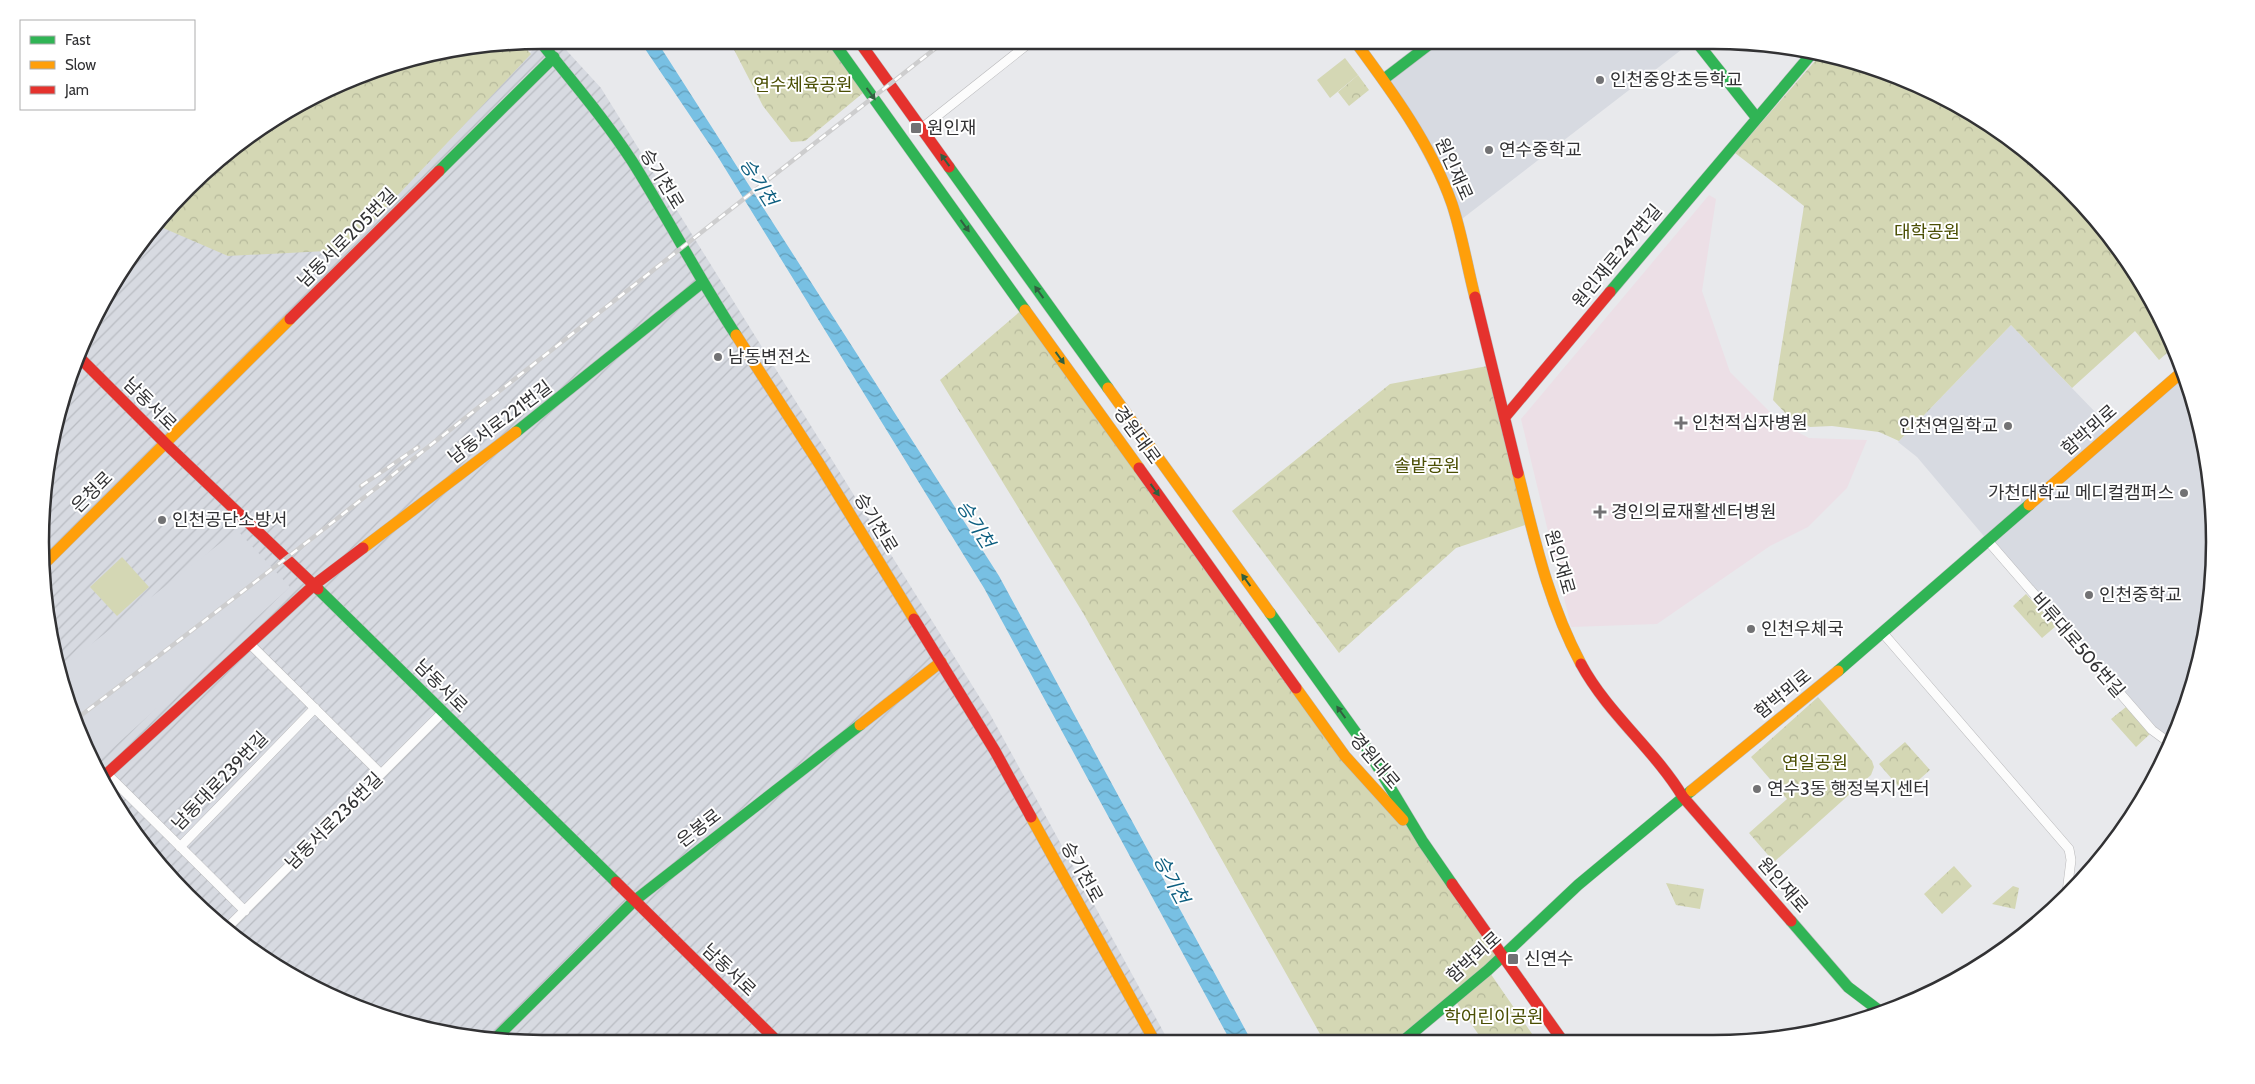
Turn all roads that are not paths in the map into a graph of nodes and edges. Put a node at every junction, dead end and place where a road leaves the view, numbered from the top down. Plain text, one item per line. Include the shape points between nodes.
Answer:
1 (547, 49) edge
2 (838, 49) edge
3 (853, 49) edge
4 (868, 49) edge
5 (1022, 49) edge
6 (1361, 49) edge
7 (1424, 49) edge
8 (1702, 49) edge
9 (554, 57) junction
10 (844, 57) junction
11 (1807, 58) edge
12 (1384, 80) junction
13 (1756, 117) junction
14 (922, 128) junction
15 (702, 282) junction
16 (83, 361) edge
17 (2177, 376) edge
18 (1505, 417) junction
19 (165, 443) junction
20 (1988, 541) junction
21 (50, 558) edge
22 (314, 585) junction
23 (1882, 632) junction
24 (250, 644) junction
25 (941, 662) junction
26 (314, 708) junction
27 (443, 712) junction
28 (2165, 740) edge
29 (107, 774) edge
30 (381, 774) junction
31 (113, 785) edge
32 (1683, 797) junction
33 (1423, 842) junction
34 (180, 847) junction
35 (2068, 885) edge
36 (634, 901) junction
37 (245, 911) junction
38 (231, 924) edge
39 (1501, 956) junction
40 (1875, 1008) edge
41 (501, 1033) edge
42 (771, 1035) edge
43 (1151, 1035) edge
44 (1410, 1035) edge
45 (1558, 1035) edge

1 - 9 main road, 승기천로
2 - 10 main road, 경원대로
3 - 10 main road
4 - 14 main road, 경원대로
5 - 14 street
6 - 12 main road, 원인재로
7 - 12 main road
8 - 13 main road
9 - 15 main road, 승기천로 via 633,162
9 - 19 main road, 남동서로205번길
10 -> 33 main road, 경원대로 via 1345,756
11 - 13 main road, 원인재로247번길
12 - 18 main road, 원인재로 via 1417,130 1452,204
13 - 18 main road, 원인재로247번길
33 -> 14 main road, 경원대로 via 1364,744
15 - 22 main road, 남동서로221번길 via 547,409
15 - 25 main road, 승기천로
16 - 19 main road, 남동서로
17 - 20 main road, 함박뫼로
18 - 32 main road, 원인재로 via 1544,578 1564,634 1613,712 1672,779
19 - 21 main road, 은청로
19 - 22 main road, 남동서로
20 - 23 main road, 함박뫼로
20 - 28 street, 비류대로506번길 via 2152,730
22 - 24 main road, 남동대로239번길
22 - 27 main road, 남동서로
23 - 32 main road, 함박뫼로 via 1814,692
23 - 35 street via 2069,849
24 - 26 street
24 - 29 main road, 남동대로239번길
25 - 36 main road, 은봉로
25 - 43 main road, 승기천로 via 995,751
26 - 30 street
26 - 34 street, 남동대로239번길
27 - 30 street, 남동서로236번길
27 - 36 main road, 남동서로
30 - 37 street, 남동서로236번길
31 - 34 street, 남동대로239번길
32 - 39 main road, 함박뫼로 via 1578,885
32 - 40 main road, 원인재로 via 1848,987
33 - 39 main road, 경원대로
34 - 37 street
36 - 41 main road, 은봉로
36 - 42 main road, 남동서로
37 - 38 street, 남동서로236번길
39 - 44 main road, 함박뫼로
39 - 45 main road, 경원대로

